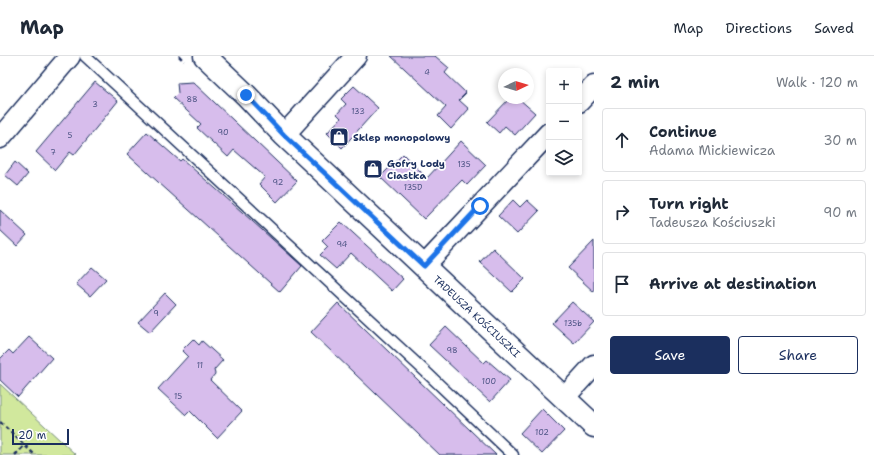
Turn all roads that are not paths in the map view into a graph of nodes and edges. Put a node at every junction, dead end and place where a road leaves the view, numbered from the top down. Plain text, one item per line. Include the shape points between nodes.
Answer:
1 (70, 56) edge
2 (85, 56) edge
3 (205, 56) edge
4 (356, 56) edge
5 (594, 86) edge
6 (582, 99) edge
7 (284, 135) junction
8 (546, 136) edge
9 (0, 138) edge
10 (424, 266) junction
11 (594, 366) edge
12 (564, 398) junction
13 (594, 426) edge
14 (513, 455) edge

1 - 9 street
2 - 14 lane
3 - 7 main road, TADEUSZA KOŚCIUSZKI
4 - 7 street
5 - 6 street
7 - 10 main road, TADEUSZA KOŚCIUSZKI
8 - 10 street
10 - 12 main road, TADEUSZA KOŚCIUSZKI
11 - 12 street
12 - 13 main road, TADEUSZA KOŚCIUSZKI

